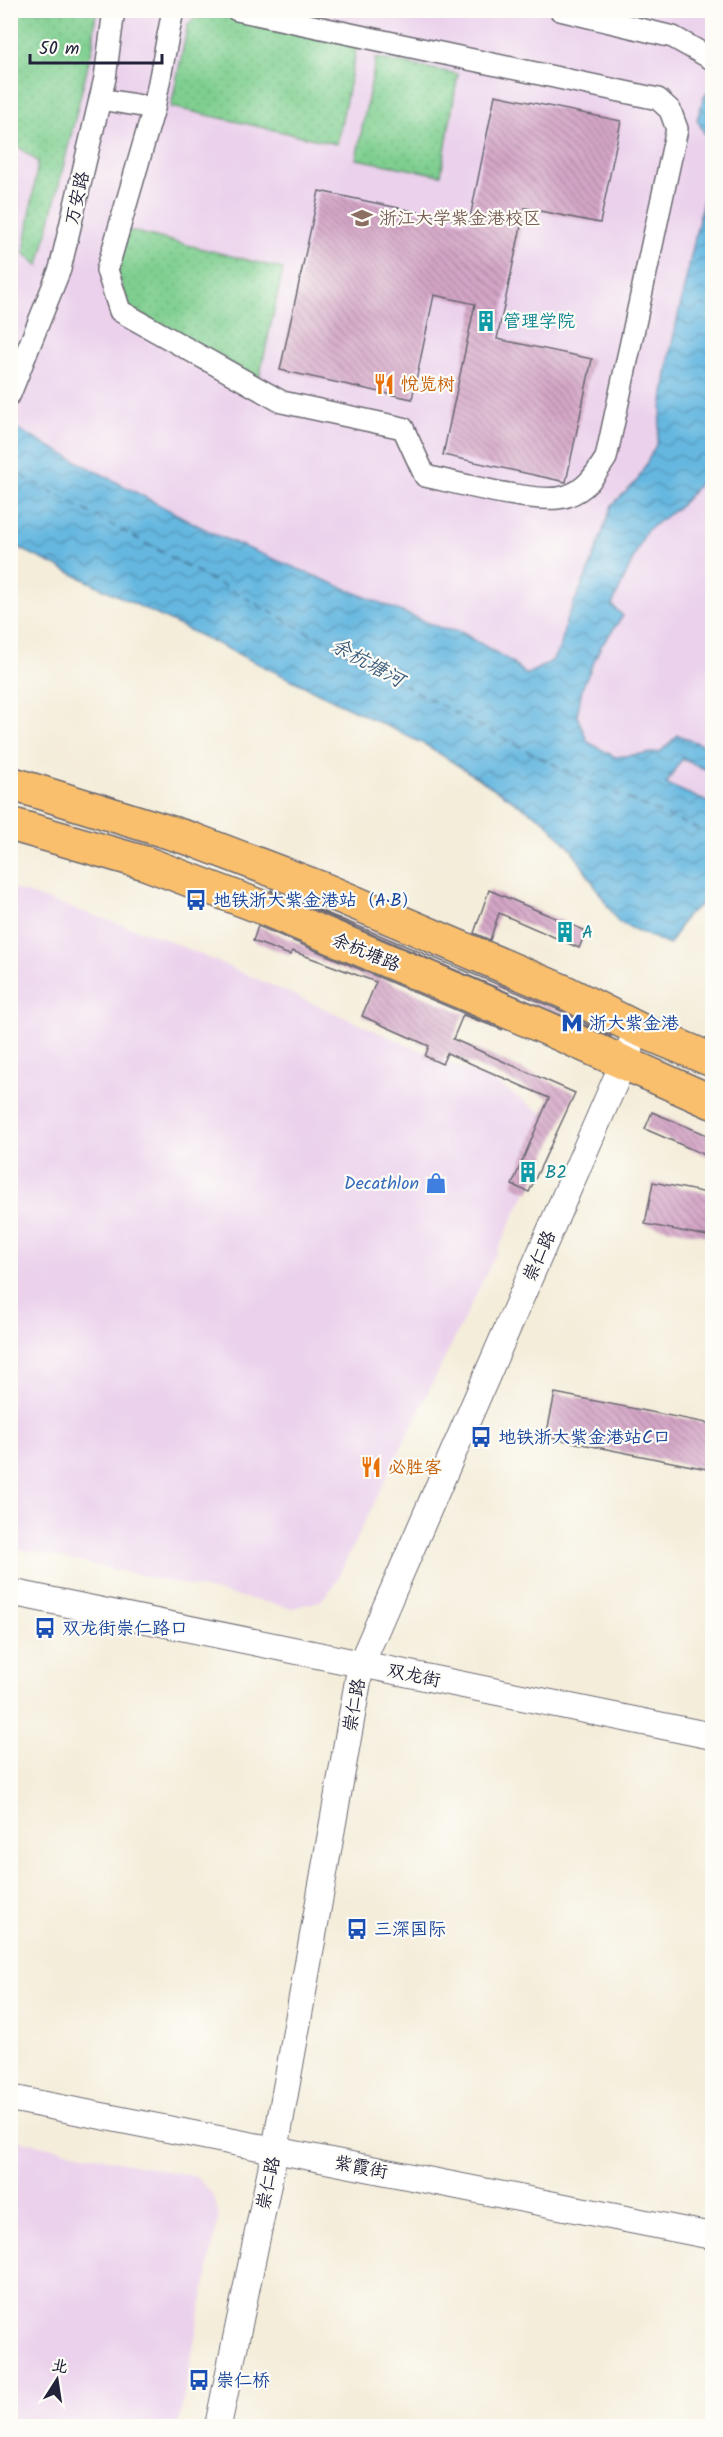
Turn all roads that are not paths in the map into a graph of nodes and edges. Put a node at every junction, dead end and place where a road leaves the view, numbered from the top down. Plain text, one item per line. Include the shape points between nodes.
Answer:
1 (114, 10) edge
2 (173, 10) edge
3 (237, 10) edge
4 (560, 10) edge
5 (601, 15) edge
6 (710, 57) edge
7 (100, 99) junction
8 (154, 108) junction
9 (14, 387) edge
10 (10, 783) edge
11 (10, 824) edge
12 (638, 1029) junction
13 (712, 1060) edge
14 (623, 1064) junction
15 (712, 1102) edge
16 (10, 1592) edge
17 (361, 1664) junction
18 (712, 1736) edge
19 (10, 2098) edge
20 (275, 2150) junction
21 (712, 2236) edge
22 (218, 2427) edge

1 - 7 street, 万安路
2 - 8 street
3 - 8 street via 658,99 670,110 678,129 606,458 590,484 565,497 523,497 425,476 403,428 282,402 120,311 107,270
4 - 5 street
5 - 6 street via 673,37
7 - 8 street
7 - 9 street, 万安路 via 60,269
10 - 12 main road via 191,839 303,882 566,992
11 - 14 main road, 余杭塘路 via 145,862 544,1027
12 - 13 main road
12 - 14 street, 崇仁路
14 - 15 main road, 余杭塘路
14 - 17 street, 崇仁路
16 - 17 street, 双龙街
17 - 18 street, 双龙街
17 - 20 street, 崇仁路
19 - 20 street, 紫霞街
20 - 21 street, 紫霞街
20 - 22 street, 崇仁路

